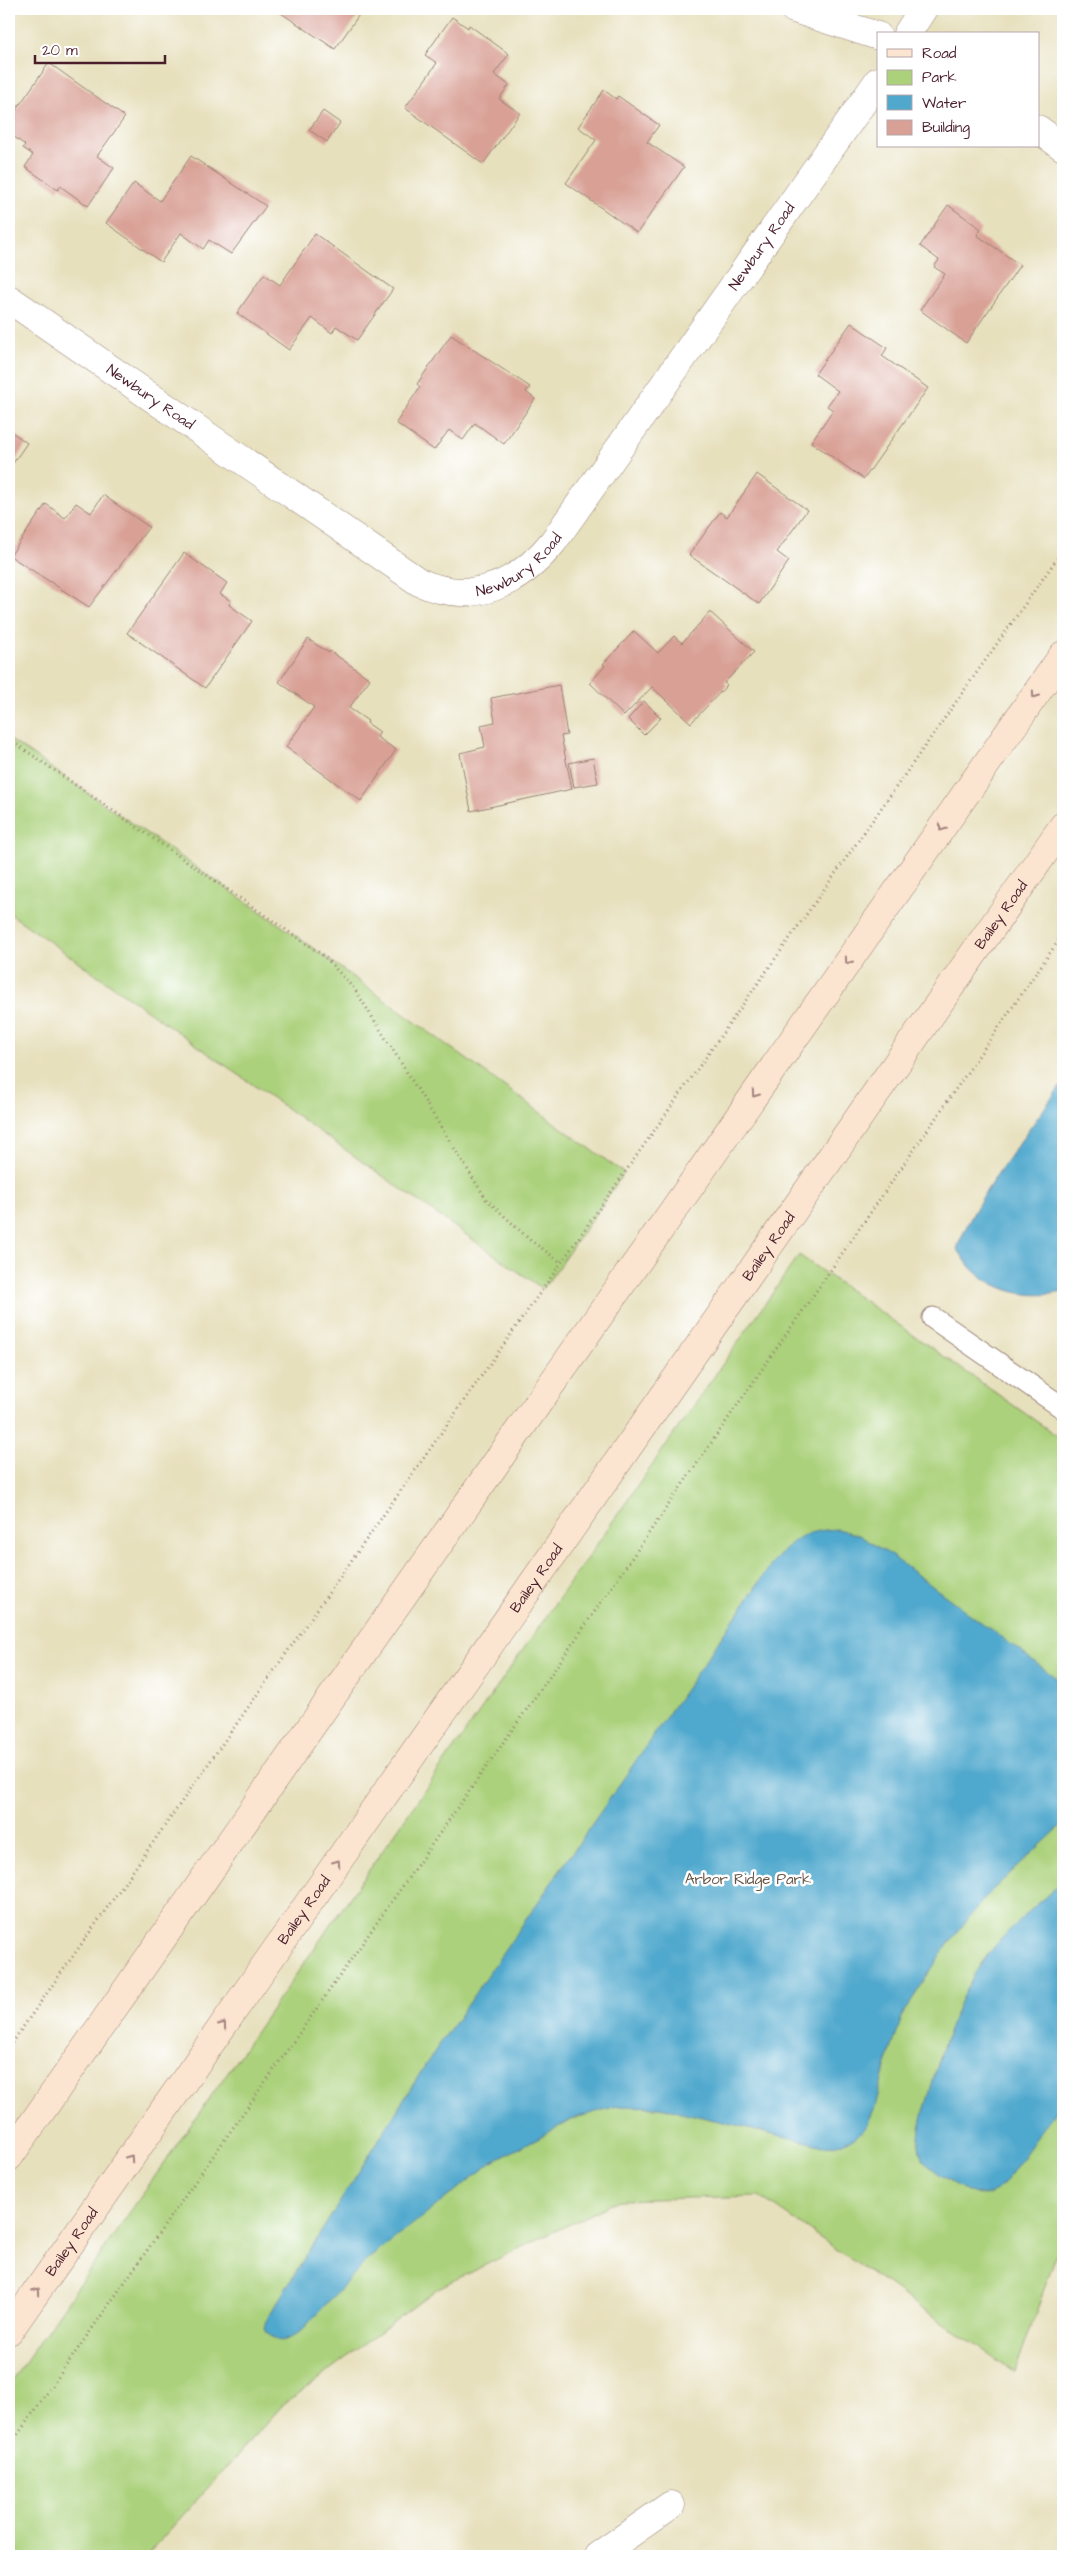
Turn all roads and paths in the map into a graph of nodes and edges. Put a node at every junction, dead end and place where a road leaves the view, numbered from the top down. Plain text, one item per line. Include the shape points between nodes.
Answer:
1 (794, 9) edge
2 (923, 9) edge
3 (908, 32) edge
4 (877, 36) edge
5 (877, 82) edge
6 (1040, 130) edge
7 (1063, 146) edge
8 (9, 299) edge
9 (1063, 550) edge
10 (1063, 655) edge
11 (9, 739) edge
12 (1063, 826) edge
13 (1063, 934) edge
14 (562, 1263) junction
15 (933, 1318) dead end
16 (1063, 1408) edge
17 (9, 2047) edge
18 (9, 2157) edge
19 (9, 2331) edge
20 (9, 2447) edge
21 (671, 2505) dead end
22 (598, 2556) edge

1 - 4 street
2 - 3 street
5 - 8 street, Newbury Road via 553,542 529,568 494,587 453,592 419,582
6 - 7 street
9 - 14 path
10 -> 18 main road
11 - 14 path via 324,956 356,991 486,1199 530,1240
19 -> 12 main road, Bailey Road
13 - 20 path via 545,1682
14 - 17 path
15 - 16 lane
21 - 22 street

